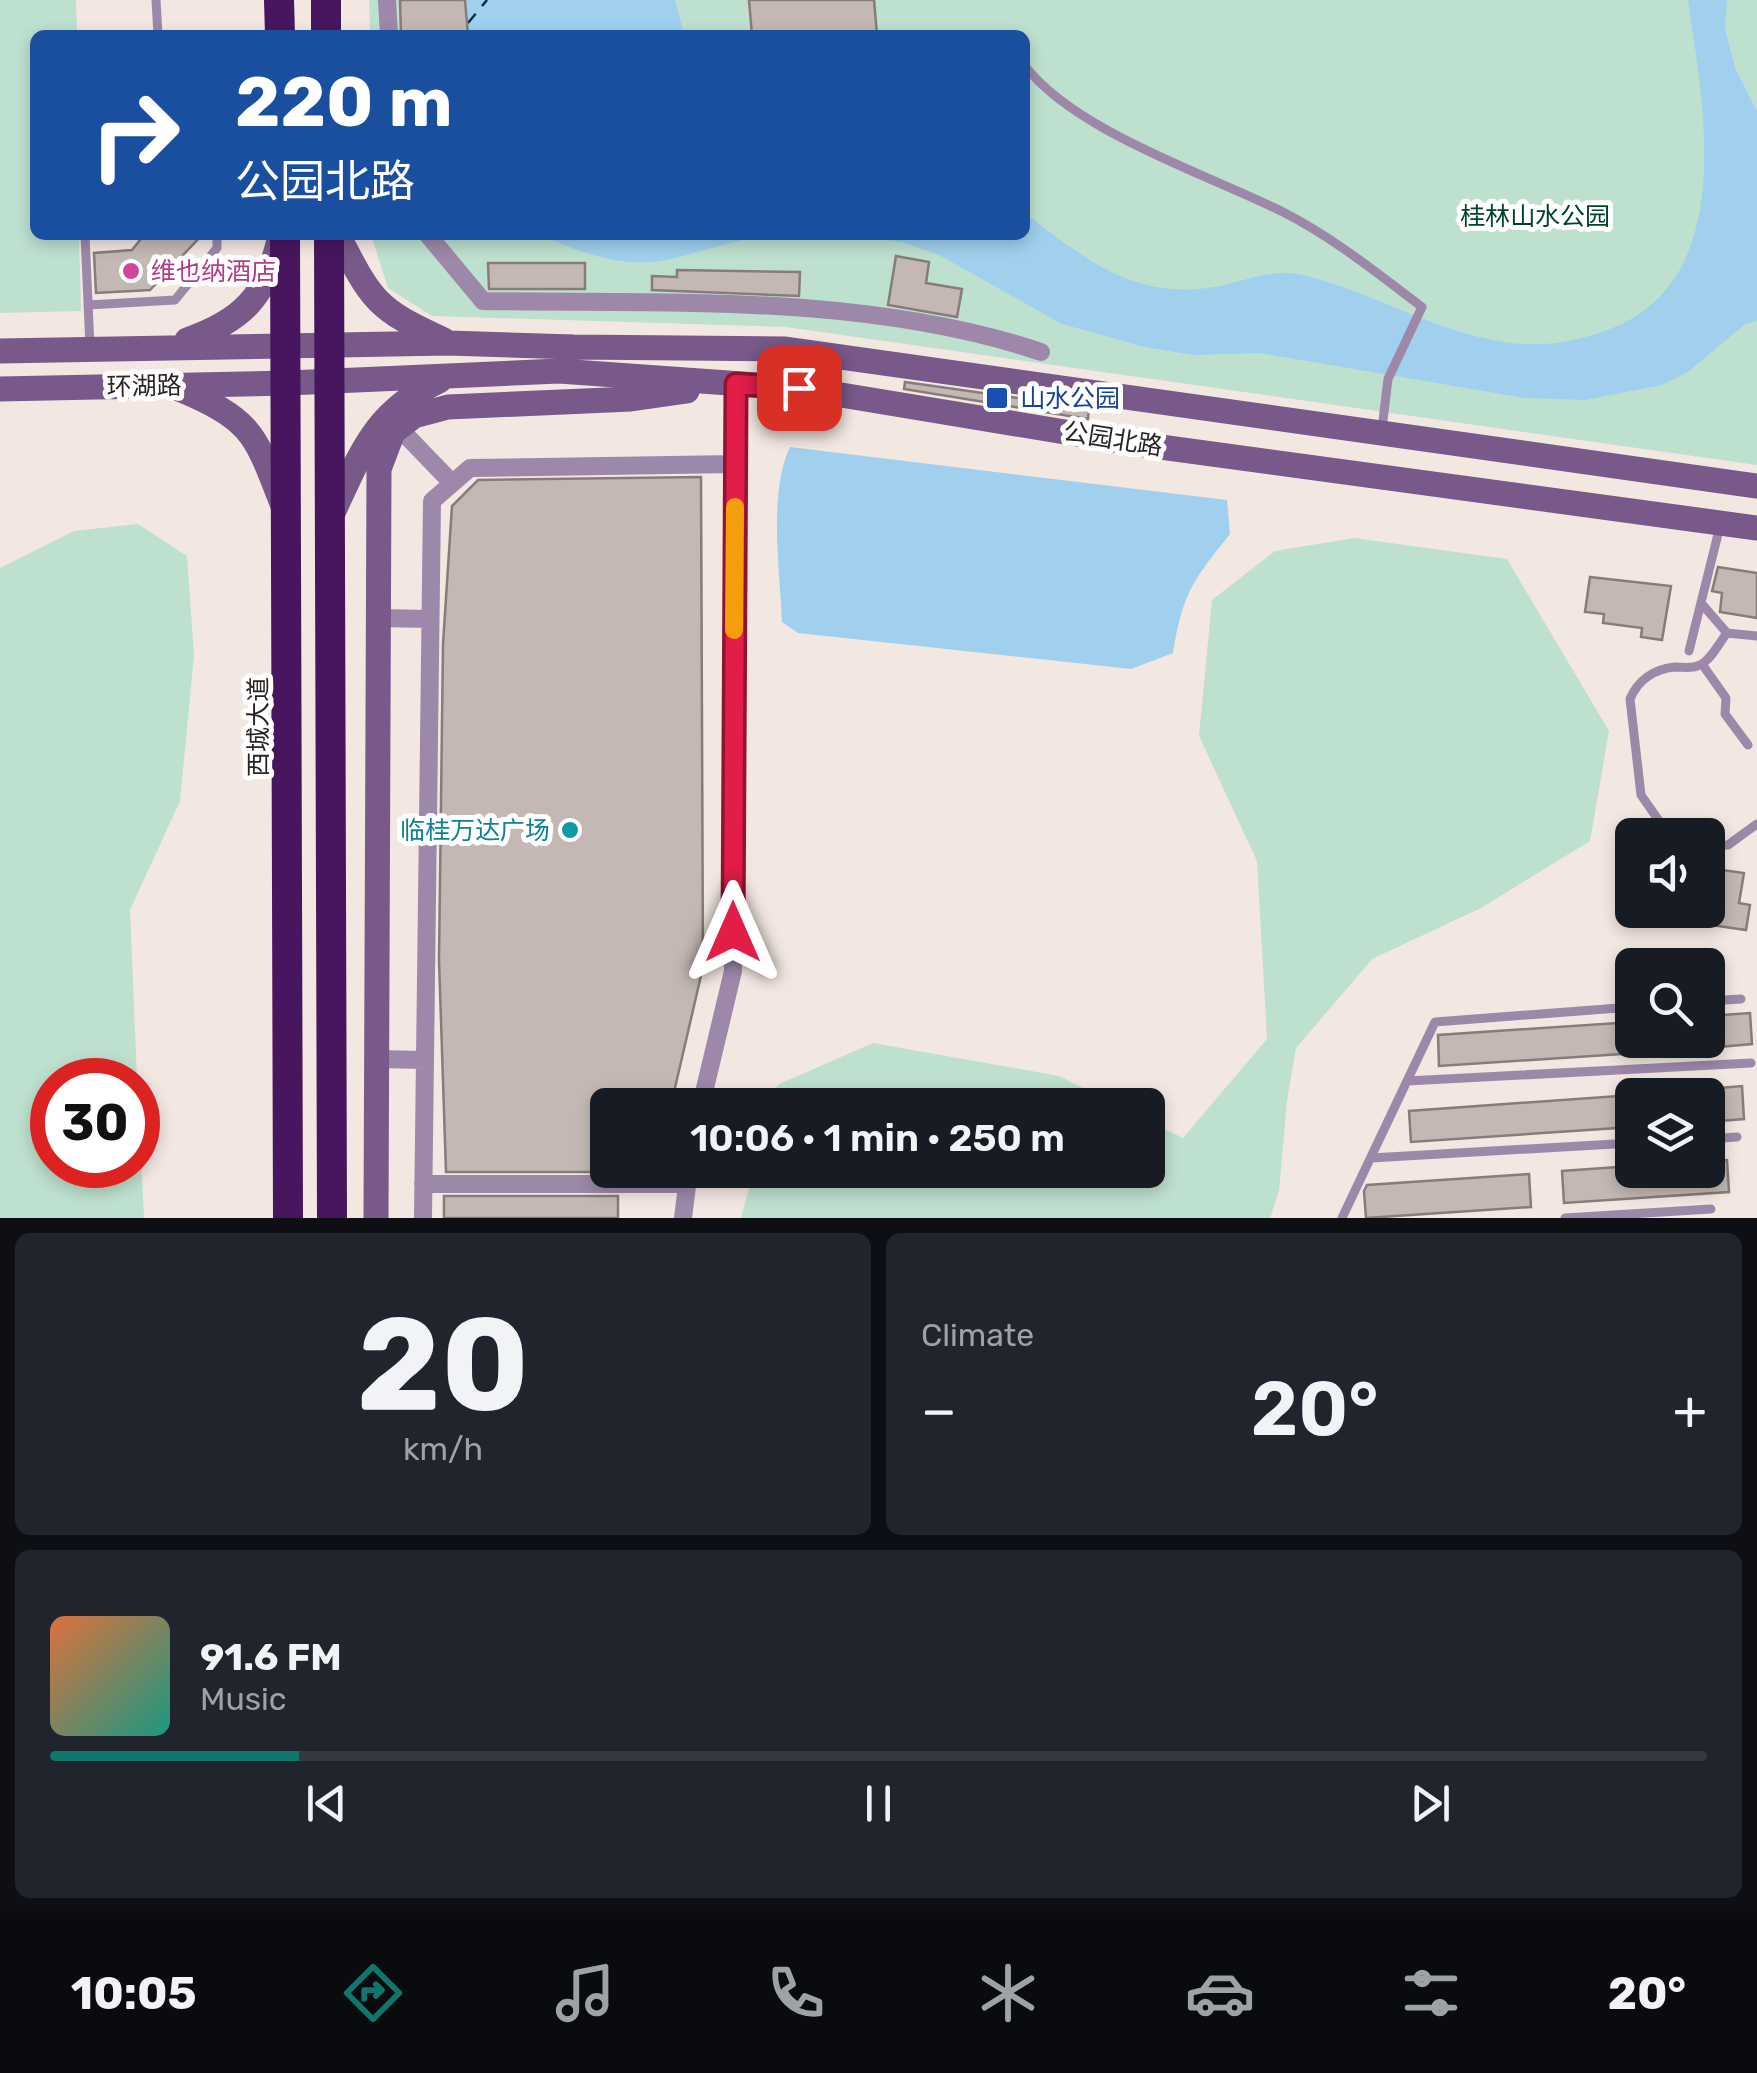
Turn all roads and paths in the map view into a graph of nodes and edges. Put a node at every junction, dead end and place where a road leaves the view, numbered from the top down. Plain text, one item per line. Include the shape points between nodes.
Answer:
1 (156, 0) edge
2 (280, 0) edge
3 (326, 0) edge
4 (387, 0) edge
5 (158, 30) edge
6 (280, 30) edge
7 (326, 30) edge
8 (389, 30) edge
9 (1030, 71) edge
10 (85, 240) edge
11 (217, 240) edge
12 (281, 240) edge
13 (282, 240) edge
14 (330, 240) edge
15 (341, 240) edge
16 (432, 240) edge
17 (88, 305) junction
18 (449, 342) junction
19 (288, 344) junction
20 (331, 346) junction
21 (165, 347) junction
22 (90, 349) junction
23 (0, 351) edge
24 (1042, 352) dead end
25 (449, 376) junction
26 (331, 380) junction
27 (288, 383) junction
28 (736, 384) junction
29 (170, 385) junction
30 (0, 388) edge
31 (399, 428) junction
32 (1382, 434) junction
33 (735, 464) junction
34 (452, 484) junction
35 (1757, 486) edge
36 (288, 517) junction
37 (331, 518) junction
38 (1720, 524) junction
39 (1757, 528) edge
40 (1701, 603) junction
41 (378, 618) junction
42 (430, 619) junction
43 (1727, 633) junction
44 (1757, 636) edge
45 (1689, 651) dead end
46 (1702, 664) junction
47 (1748, 745) dead end
48 (1657, 818) edge
49 (1757, 824) edge
50 (1725, 845) edge
51 (1741, 999) dead end
52 (1725, 1000) edge
53 (1615, 1008) edge
54 (376, 1059) junction
55 (425, 1060) junction
56 (1751, 1063) dead end
57 (1407, 1081) junction
58 (705, 1088) edge
59 (1737, 1137) dead end
60 (1725, 1138) edge
61 (1615, 1144) edge
62 (1371, 1158) junction
63 (590, 1180) edge
64 (424, 1184) junction
65 (686, 1188) edge
66 (1710, 1210) dead end
67 (288, 1218) edge
68 (332, 1218) edge
69 (376, 1218) edge
70 (423, 1218) edge
71 (683, 1218) edge
72 (1342, 1218) edge
73 (1565, 1218) edge

1 - 5 lane
2 - 6 highway
3 - 7 highway
4 - 8 street
9 - 32 lane via 1057,99 1107,130 1338,243 1422,308 1388,379
10 - 17 lane
11 - 17 lane via 218,248 175,300
12 - 21 main road via 262,290 238,316
13 - 19 highway, 西城大道
14 - 20 highway
15 - 18 main road via 370,296 395,318
16 - 24 street via 483,301 812,306
17 - 22 lane
18 - 20 main road, 公园北路
18 - 32 main road, 公园北路 via 784,349
19 - 20 main road, 公园北路
19 - 21 main road, 环湖路
19 - 27 highway, 西城大道
20 - 26 highway
21 - 22 main road, 环湖路
22 - 23 main road, 环湖路
25 - 26 main road, 公园北路
25 - 28 main road, 公园北路 via 559,371
25 - 37 main road via 407,396 372,432
26 - 27 main road, 公园北路
26 - 37 highway
27 - 29 main road, 环湖路
27 - 36 highway, 西城大道
28 - 31 main road via 631,399 448,406
28 - 33 street
28 - 38 main road, 公园北路
29 - 30 main road, 环湖路
29 - 36 main road via 220,406 252,432
31 - 34 street
31 - 41 main road via 378,469
32 - 35 main road, 公园北路
33 - 34 street via 470,468
33 - 58 street via 733,971
34 - 42 street via 432,502
36 - 67 highway, 西城大道
37 - 68 highway
38 - 39 main road, 公园北路
38 - 40 lane
40 - 43 lane
40 - 45 lane
41 - 42 street
41 - 54 main road
42 - 55 street
43 - 44 lane
43 - 46 lane
46 - 47 lane
46 - 48 lane via 1652,674 1630,699 1641,796
49 - 50 lane
51 - 52 lane
53 - 57 lane via 1435,1022
54 - 55 street
54 - 69 main road
55 - 64 street
56 - 57 lane
57 - 62 lane
59 - 60 lane
61 - 62 lane
62 - 72 lane
63 - 64 street
64 - 70 street
65 - 71 street
66 - 73 lane

